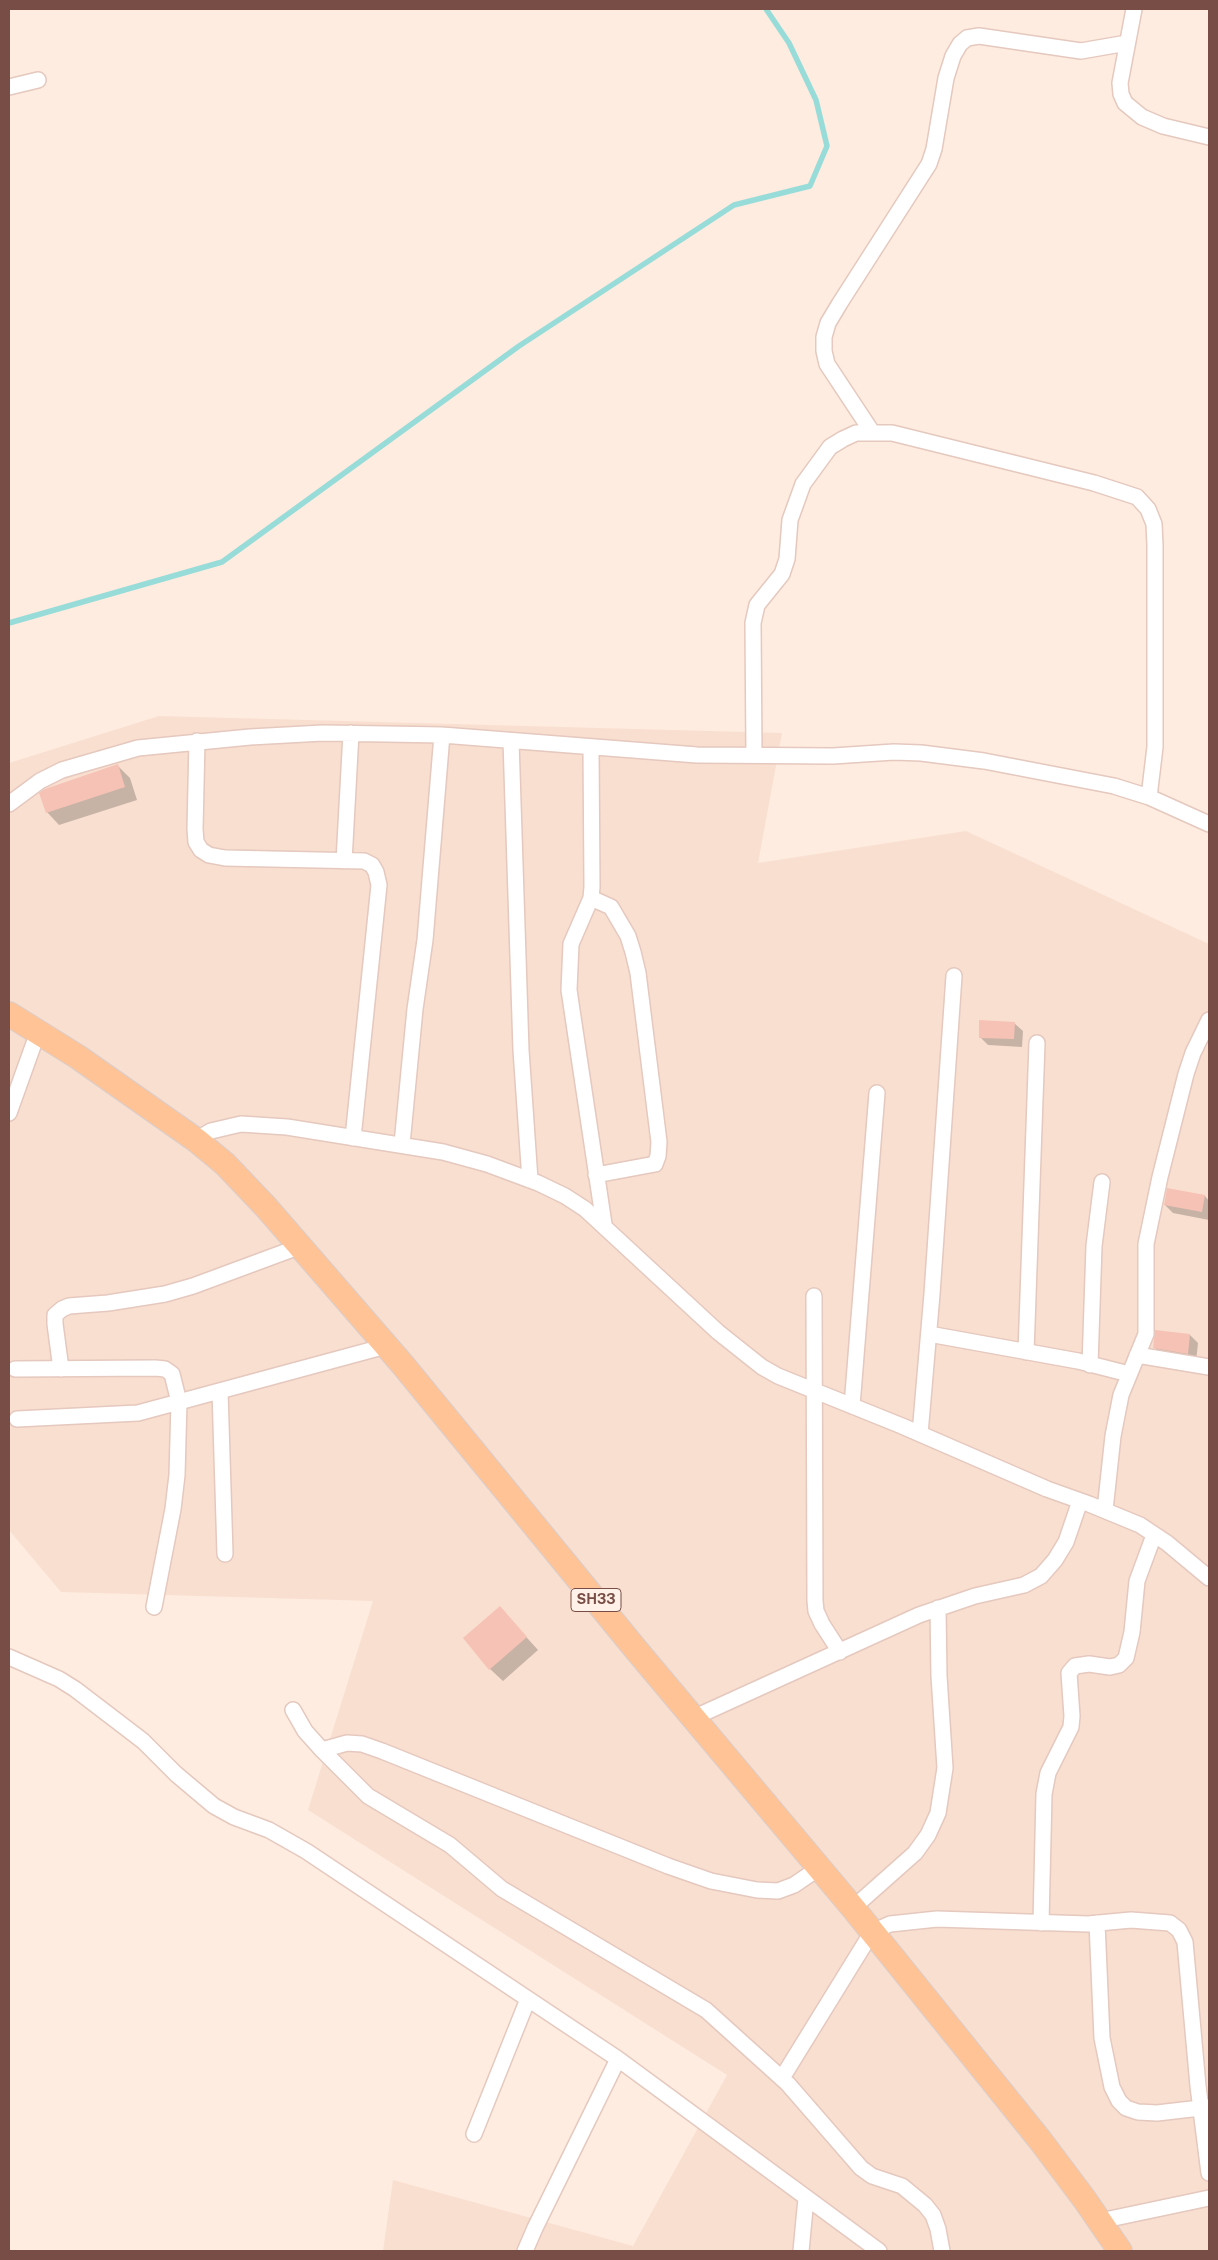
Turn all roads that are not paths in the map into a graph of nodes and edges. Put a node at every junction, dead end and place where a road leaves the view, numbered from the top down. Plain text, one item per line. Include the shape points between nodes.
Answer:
1 (1134, 9) edge
2 (1127, 43) junction
3 (38, 80) dead end
4 (9, 87) edge
5 (1209, 137) edge
6 (872, 432) junction
7 (351, 733) junction
8 (442, 735) junction
9 (197, 741) junction
10 (511, 741) junction
11 (591, 747) junction
12 (754, 755) junction
13 (1149, 797) junction
14 (9, 804) edge
15 (1209, 824) edge
16 (344, 861) junction
17 (591, 898) junction
18 (954, 976) dead end
19 (9, 1014) edge
20 (1209, 1020) edge
21 (38, 1032) junction
22 (1037, 1043) dead end
23 (877, 1093) dead end
24 (9, 1113) edge
25 (354, 1138) junction
26 (196, 1140) junction
27 (402, 1144) junction
28 (596, 1175) junction
29 (530, 1180) junction
30 (1102, 1182) dead end
31 (604, 1224) junction
32 (301, 1246) junction
33 (814, 1296) dead end
34 (929, 1334) junction
35 (386, 1346) junction
36 (1026, 1352) junction
37 (1137, 1355) junction
38 (1090, 1365) junction
39 (1209, 1367) edge
40 (15, 1369) dead end
41 (61, 1369) junction
42 (1129, 1374) junction
43 (220, 1391) junction
44 (814, 1391) junction
45 (179, 1402) junction
46 (852, 1406) junction
47 (16, 1419) dead end
48 (920, 1434) junction
49 (1080, 1501) junction
50 (1105, 1510) junction
51 (1154, 1535) junction
52 (225, 1554) dead end
53 (1209, 1578) edge
54 (154, 1607) dead end
55 (938, 1608) junction
56 (840, 1652) junction
57 (9, 1657) edge
58 (293, 1710) dead end
59 (693, 1718) junction
60 (322, 1750) junction
61 (819, 1868) junction
62 (853, 1908) junction
63 (1042, 1923) junction
64 (1097, 1923) junction
65 (872, 1932) junction
66 (528, 2000) junction
67 (618, 2058) junction
68 (782, 2078) junction
69 (1205, 2108) edge
70 (474, 2134) dead end
71 (1209, 2174) edge
72 (806, 2198) junction
73 (1209, 2198) edge
74 (1100, 2221) junction
75 (525, 2251) edge
76 (801, 2251) edge
77 (879, 2251) edge
78 (942, 2251) edge
79 (1120, 2251) edge

1 - 2 street
2 - 5 street via 1120,82 1125,103 1142,117 1156,123
2 - 6 street via 1082,51 979,36 967,38 960,44 946,78 929,164 840,303 824,337 827,364
3 - 4 street
6 - 12 street via 856,433 830,448 803,484 790,520 787,559 782,574 758,605 753,623
6 - 13 street via 1062,474 1130,494 1148,509 1154,524 1155,545 1155,747
7 - 8 street
7 - 9 street
7 - 16 street
8 - 10 street
8 - 27 street via 425,940
9 - 14 street via 138,748 62,770 40,781
9 - 16 street via 195,828 196,842 201,850 225,858
10 - 11 street
10 - 29 street via 520,1050
11 - 12 street via 680,754
11 - 17 street
12 - 13 street via 921,753 1068,777
13 - 15 street
16 - 25 street via 364,861 372,865 379,885
17 - 28 street via 572,944 569,990
17 - 28 street via 612,907 633,952 659,1142 655,1164
18 - 34 street
19 - 21 main road, SH33
20 - 37 street via 1186,1074 1160,1176 1146,1244 1146,1334
21 - 24 street
21 - 26 main road, SH33
22 - 36 street
23 - 46 street
25 - 26 street via 287,1127 241,1124 211,1131
25 - 27 street
26 - 32 main road, SH33 via 246,1185
27 - 29 street via 462,1156
28 - 31 street
29 - 31 street via 565,1196
30 - 38 street via 1094,1246
31 - 44 street via 737,1348 778,1376
32 - 35 main road, SH33
32 - 41 street via 165,1294 62,1309 55,1315 54,1324
33 - 44 street
34 - 36 street
34 - 48 street
35 - 43 street
35 - 59 main road, SH33
36 - 38 street
37 - 39 street
37 - 42 street
38 - 42 street
40 - 41 street
41 - 45 street via 165,1369 172,1374
42 - 50 street via 1116,1414
43 - 45 street
43 - 52 street
44 - 46 street
44 - 56 street via 815,1601 816,1611
45 - 47 street via 138,1413
45 - 54 street via 175,1492
46 - 48 street
48 - 49 street
49 - 50 street
49 - 55 street via 1066,1542 1041,1576 1024,1585
50 - 51 street via 1140,1525
51 - 53 street
51 - 63 street via 1137,1581 1126,1658 1119,1665 1075,1666 1069,1673 1071,1727 1048,1773 1044,1794
55 - 56 street
55 - 62 street via 945,1768 938,1813 915,1853
56 - 59 street
57 - 66 street via 59,1678 75,1689 144,1741 193,1790 214,1806 269,1830 306,1851
58 - 60 street
59 - 61 main road, SH33
60 - 61 street via 347,1743 382,1750 711,1881 778,1891 794,1885
60 - 68 street via 368,1796 450,1844 502,1889 692,2000
61 - 62 main road, SH33
62 - 65 main road, SH33
63 - 64 street
63 - 65 street via 937,1919 890,1924
64 - 69 street via 1148,1920 1170,1923 1179,1930 1185,1942
64 - 69 street via 1102,2038 1112,2087 1119,2101 1126,2108 1138,2112
65 - 68 street
65 - 74 main road, SH33 via 999,2088
66 - 67 street
66 - 70 street
67 - 72 street
67 - 75 street
68 - 78 street via 860,2168 888,2183 902,2186 925,2205 938,2229
69 - 71 street
72 - 76 street
72 - 77 street
73 - 74 street
74 - 79 main road, SH33

